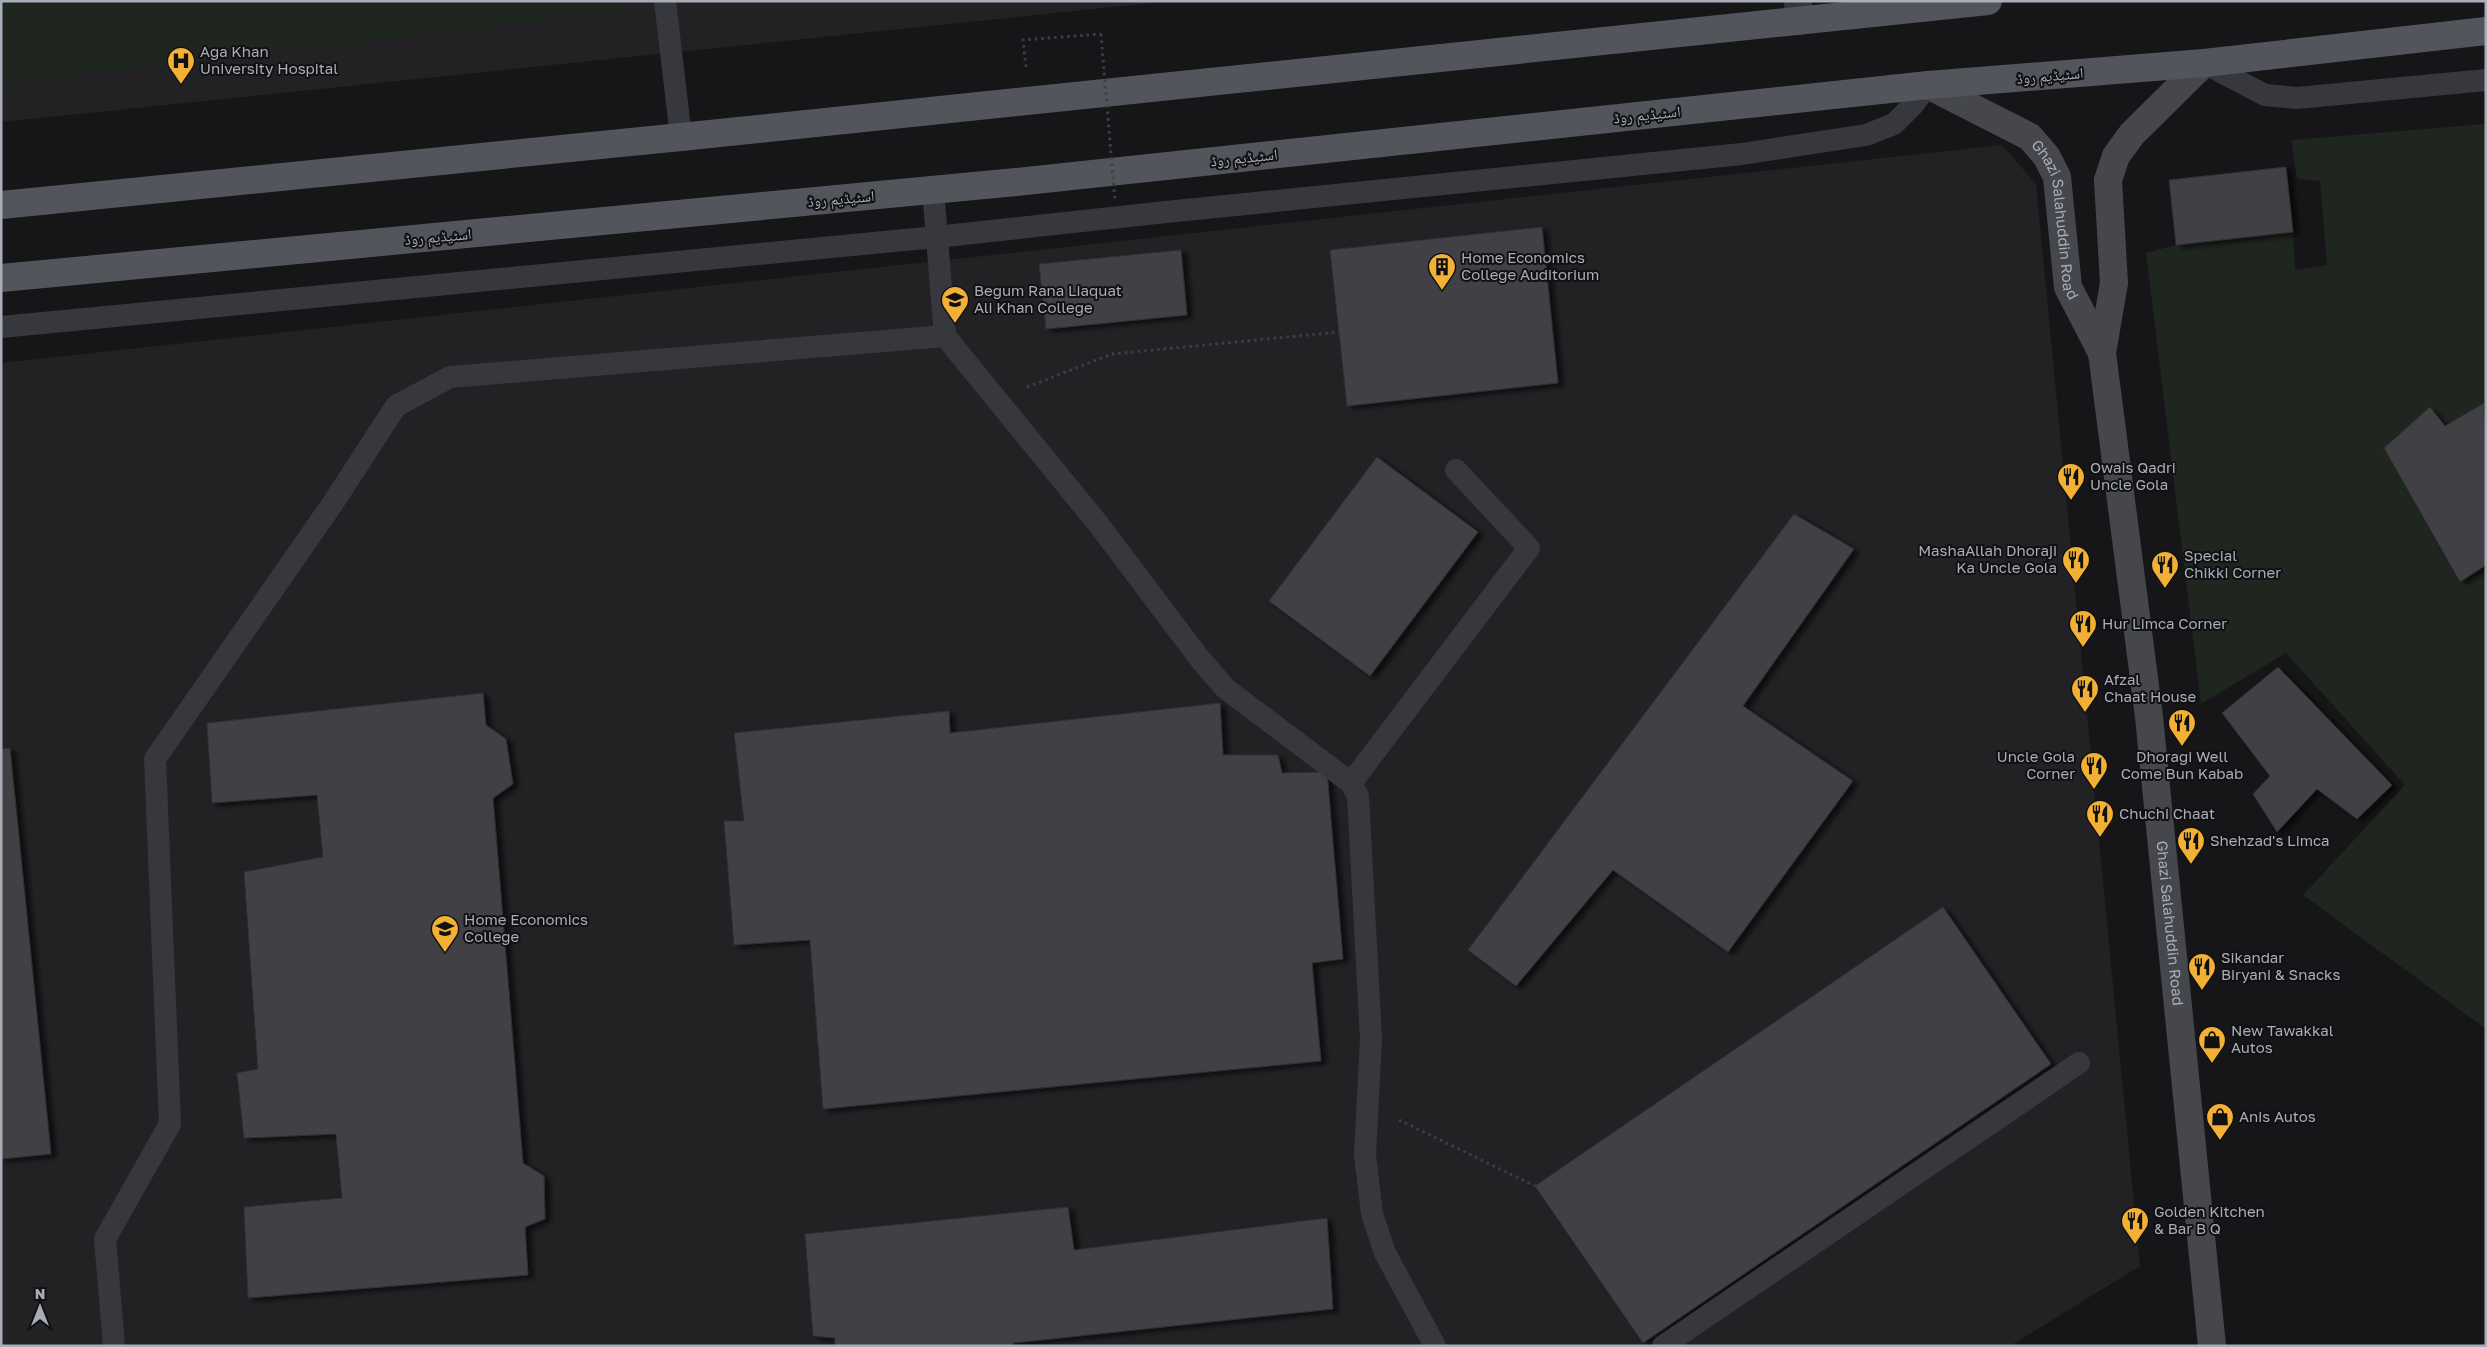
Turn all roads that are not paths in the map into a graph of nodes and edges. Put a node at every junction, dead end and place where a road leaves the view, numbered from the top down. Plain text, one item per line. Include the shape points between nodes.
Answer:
1 (665, 1) edge
2 (1988, 1) edge
3 (1798, 11) edge
4 (2486, 31) edge
5 (2204, 63) junction
6 (2486, 80) edge
7 (1928, 86) junction
8 (681, 137) junction
9 (933, 190) junction
10 (1, 205) edge
11 (936, 238) junction
12 (1, 278) edge
13 (1, 327) edge
14 (945, 336) junction
15 (2102, 352) junction
16 (1456, 470) dead end
17 (1351, 782) junction
18 (2078, 1063) dead end
19 (114, 1346) edge
20 (1435, 1346) edge
21 (1663, 1346) edge
22 (2212, 1346) edge

1 - 8 lane
2 - 3 main road
3 - 8 main road
4 - 5 main road, اسٹیڈیم روڈ
5 - 6 lane via 2265,94 2297,98
5 - 7 main road, اسٹیڈیم روڈ
5 - 15 main road, Ghazi Salahuddin Road via 2132,134 2116,156 2108,180 2114,283
7 - 9 main road, اسٹیڈیم روڈ
7 - 11 lane via 1894,124 1866,135 1820,144
7 - 15 main road, Ghazi Salahuddin Road via 2030,137 2047,157 2057,177 2068,287
8 - 10 main road
9 - 11 lane
9 - 12 main road, اسٹیڈیم روڈ
11 - 13 lane
11 - 14 lane
14 - 17 lane via 1099,525 1226,689
14 - 19 lane via 450,377 396,406 333,503 155,759 170,1124 105,1239
15 - 22 main road, Ghazi Salahuddin Road via 2149,717
16 - 17 lane via 1529,548
17 - 20 lane via 1358,796 1370,1010 1365,1155 1372,1214 1385,1253
18 - 21 lane

